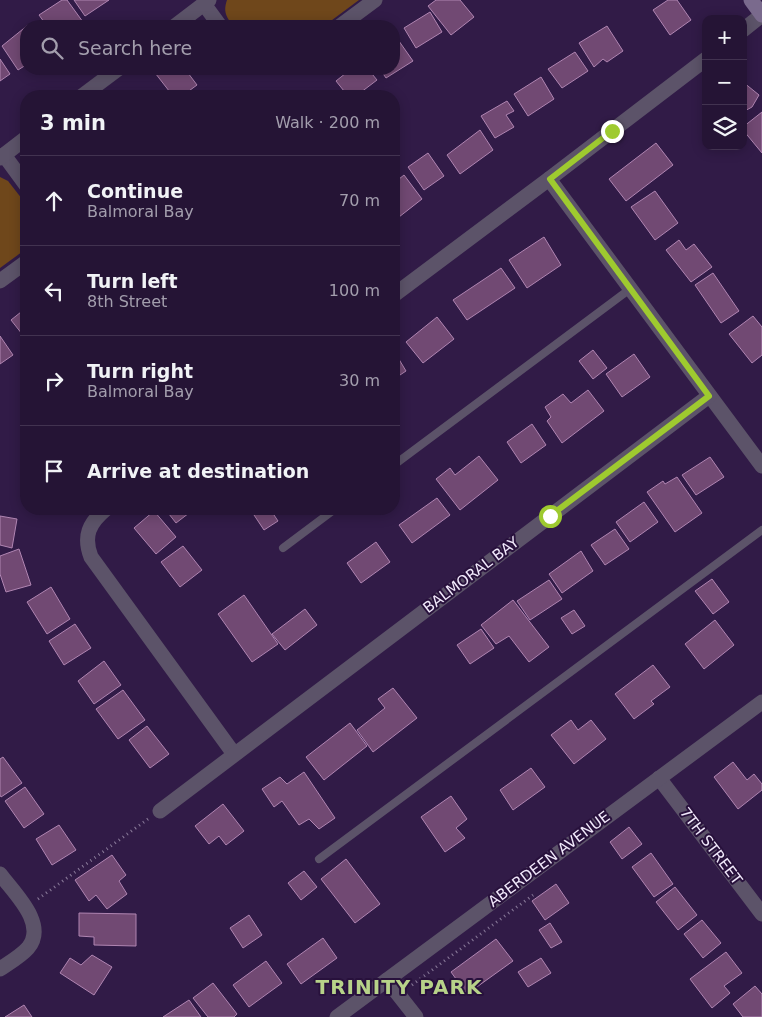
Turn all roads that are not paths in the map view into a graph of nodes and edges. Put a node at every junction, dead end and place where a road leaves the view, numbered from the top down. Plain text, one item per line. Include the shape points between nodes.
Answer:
1 (375, 0) edge
2 (751, 0) edge
3 (207, 2) edge
4 (762, 15) edge
5 (182, 20) edge
6 (217, 20) edge
7 (348, 20) edge
8 (747, 27) edge
9 (705, 60) edge
10 (110, 75) edge
11 (90, 90) edge
12 (20, 142) edge
13 (2, 156) edge
14 (20, 178) edge
15 (550, 179) junction
16 (20, 266) edge
17 (0, 281) edge
18 (630, 289) junction
19 (400, 291) edge
20 (709, 396) junction
21 (400, 461) edge
22 (762, 466) edge
23 (99, 515) edge
24 (328, 515) edge
25 (762, 530) edge
26 (283, 548) dead end
27 (762, 702) edge
28 (234, 754) junction
29 (659, 778) junction
30 (162, 809) road end
31 (319, 859) dead end
32 (0, 874) edge
33 (762, 914) edge
34 (0, 969) edge
35 (387, 980) junction
36 (337, 1017) edge
37 (416, 1017) edge

1 - 7 street
2 - 4 street
3 - 5 street
3 - 6 street
4 - 8 street
9 - 15 street
10 - 11 street
12 - 13 street
13 - 14 street
15 - 18 street
15 - 19 street
16 - 17 street
18 - 20 street
18 - 21 lane
20 - 22 street
20 - 28 street, BALMORAL BAY
23 - 28 street via 88,531 91,557
24 - 26 lane
25 - 31 lane
27 - 29 street, ABERDEEN AVENUE
28 - 30 street, BALMORAL BAY
29 - 33 street, 7TH STREET
29 - 35 street, ABERDEEN AVENUE
32 - 34 street via 34,923 33,940 27,949
35 - 36 street, ABERDEEN AVENUE
35 - 37 street

